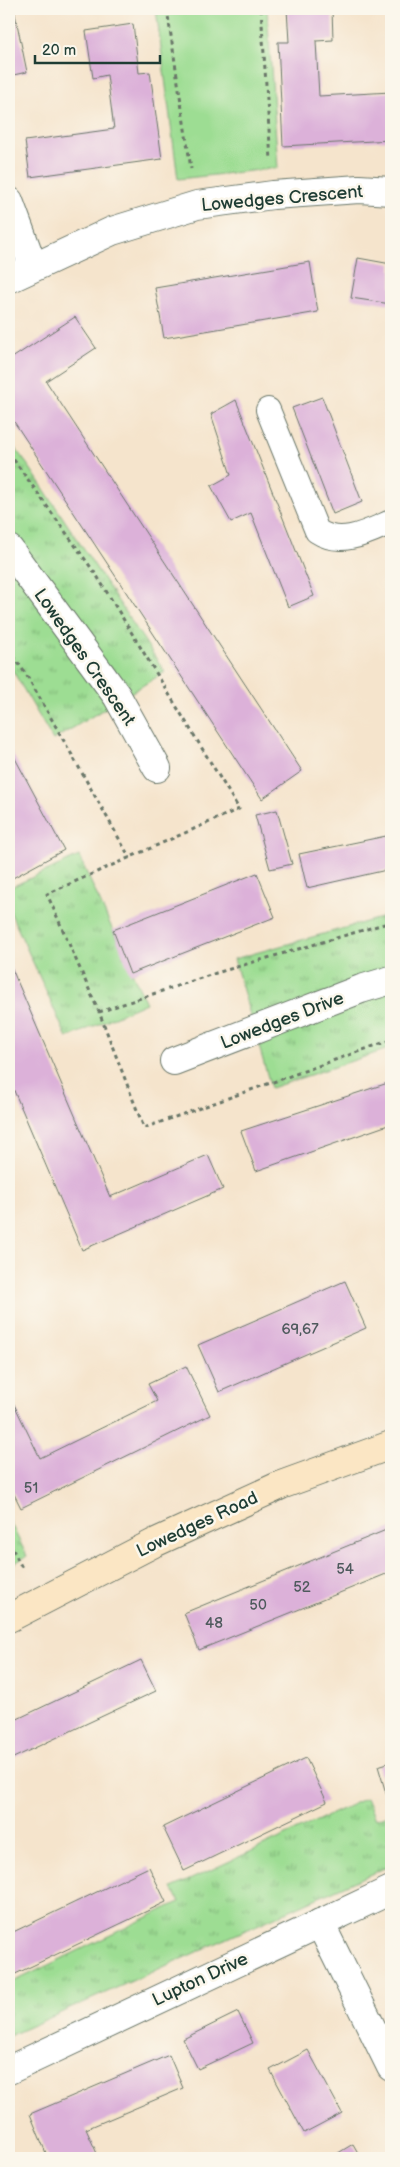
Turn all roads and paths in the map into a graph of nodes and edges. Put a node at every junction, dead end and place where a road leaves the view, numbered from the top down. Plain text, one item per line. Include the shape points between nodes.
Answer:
1 (168, 9) edge
2 (261, 9) edge
3 (391, 191) edge
4 (273, 195) junction
5 (9, 201) edge
6 (197, 205) junction
7 (33, 266) junction
8 (9, 278) edge
9 (268, 410) dead end
10 (9, 453) edge
11 (391, 522) edge
12 (9, 549) edge
13 (9, 649) edge
14 (157, 768) dead end
15 (130, 858) junction
16 (391, 922) edge
17 (391, 980) edge
18 (99, 1012) junction
19 (391, 1040) edge
20 (174, 1062) dead end
21 (391, 1444) edge
22 (9, 1618) edge
23 (391, 1890) edge
24 (320, 1923) junction
25 (391, 2067) edge
26 (9, 2070) edge

1 - 6 path
2 - 4 path
3 - 4 street, Lowedges Crescent via 359,189
4 - 6 street, Lowedges Crescent
5 - 7 street
6 - 7 street, Lowedges Crescent via 112,231
7 - 8 street, Lowedges Crescent
9 - 11 lane via 317,531 328,538 345,538
10 - 15 path via 97,576 239,809
12 - 14 street, Lowedges Crescent via 117,696
13 - 15 path
15 - 18 path via 47,894
16 - 18 path via 216,973
17 - 20 street, Lowedges Drive
18 - 19 path via 144,1128
21 - 22 street, Lowedges Road via 281,1485 190,1526
23 - 24 street, Lupton Drive
24 - 25 street
24 - 26 street, Lupton Drive

